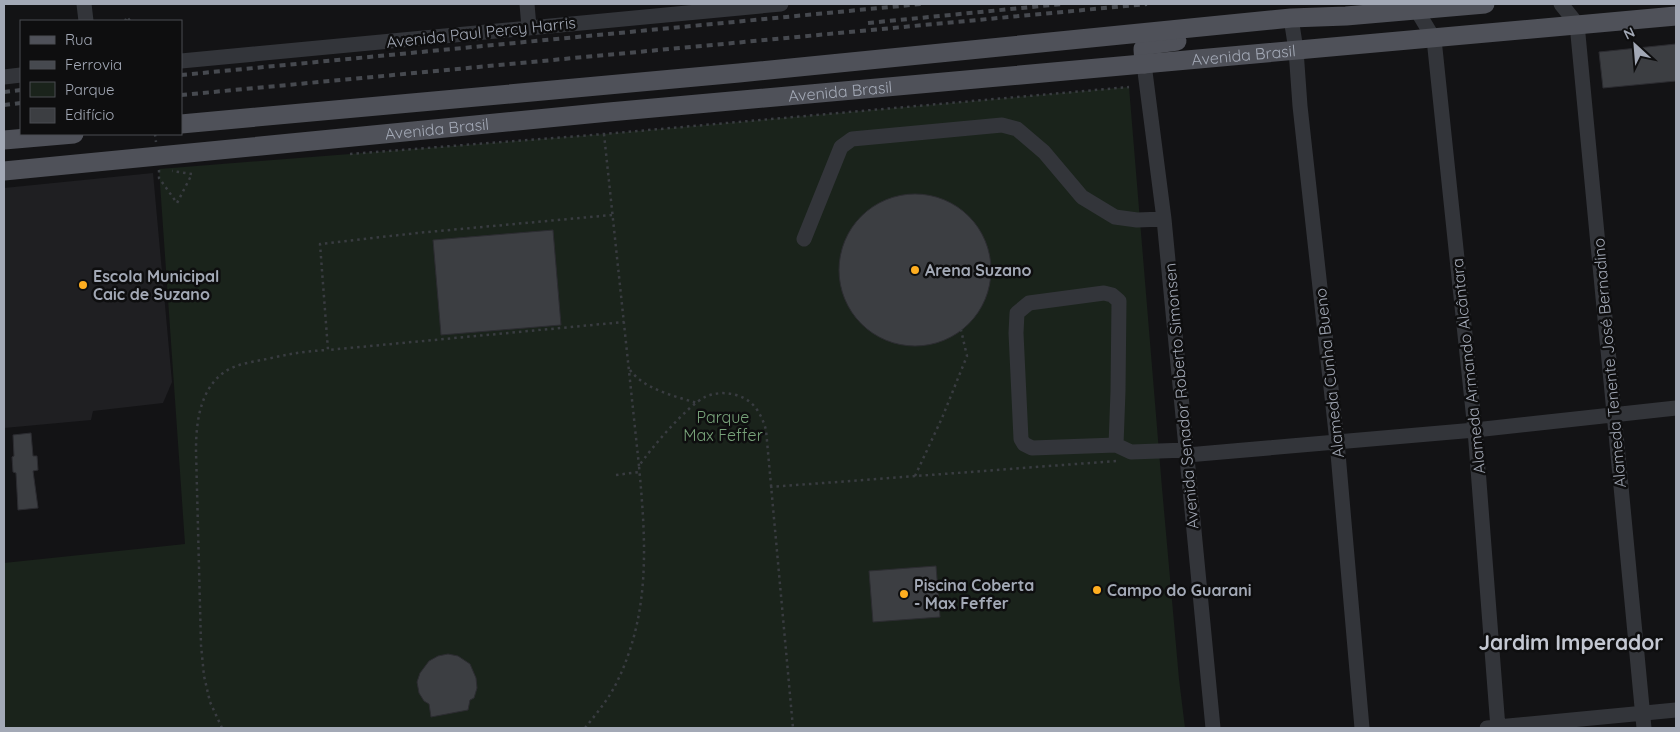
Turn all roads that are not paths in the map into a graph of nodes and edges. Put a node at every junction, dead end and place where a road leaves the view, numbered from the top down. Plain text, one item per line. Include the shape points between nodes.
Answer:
1 (84, 4) edge
2 (527, 4) edge
3 (781, 4) edge
4 (1485, 4) edge
5 (1561, 4) edge
6 (747, 5) edge
7 (1416, 9) junction
8 (637, 10) edge
9 (1676, 16) edge
10 (1291, 18) junction
11 (86, 20) edge
12 (1577, 24) junction
13 (529, 28) junction
14 (1197, 28) junction
15 (1434, 39) junction
16 (1296, 50) junction
17 (182, 61) edge
18 (1144, 64) junction
19 (739, 73) junction
20 (20, 76) edge
21 (702, 76) junction
22 (4, 77) edge
23 (738, 101) junction
24 (698, 105) junction
25 (235, 120) junction
26 (182, 124) edge
27 (62, 135) edge
28 (4, 140) edge
29 (249, 147) junction
30 (4, 171) edge
31 (1164, 219) junction
32 (804, 239) dead end
33 (1676, 408) edge
34 (1613, 414) junction
35 (1475, 430) junction
36 (1337, 442) junction
37 (1116, 445) junction
38 (1187, 453) junction
39 (1676, 710) edge
40 (1643, 721) edge
41 (1213, 728) edge
42 (1362, 728) edge
43 (1494, 728) edge

1 - 11 street
2 - 13 street
3 - 6 street, Avenida Paul Percy Harris
4 - 7 main road, Avenida Brasil
5 - 12 street
6 - 8 street, Avenida Paul Percy Harris
7 - 10 main road, Avenida Brasil
7 - 15 street, Alameda Armando Alcântara
8 - 13 street, Avenida Paul Percy Harris
9 - 12 main road, Avenida Brasil
10 - 14 main road, Avenida Brasil
10 - 16 street, Alameda Cunha Bueno
12 - 15 main road, Avenida Brasil
12 - 34 street, Alameda Tenente José Bernadino
13 - 17 street, Avenida Paul Percy Harris
14 - 18 main road via 1184,38 1143,48
14 - 19 main road, Avenida Brasil
15 - 16 main road, Avenida Brasil
15 - 35 street, Alameda Armando Alcântara
16 - 18 main road, Avenida Brasil
16 - 36 street, Alameda Cunha Bueno
18 - 23 main road, Avenida Brasil
18 - 31 street, Avenida Senador Roberto Simonsen
19 - 21 main road, Avenida Brasil
19 - 23 main road via 728,80 724,89 730,98
20 - 22 street
21 - 24 main road via 712,83 715,93
21 - 25 main road, Avenida Brasil
23 - 24 main road, Avenida Brasil
24 - 29 main road, Avenida Brasil
25 - 26 main road, Avenida Brasil
25 - 29 main road via 245,132
27 - 28 main road
29 - 30 main road, Avenida Brasil
31 - 32 street via 1115,217 1082,197 1044,152 1017,129 1002,125 852,139 841,146
31 - 38 street, Avenida Senador Roberto Simonsen
33 - 34 street
34 - 35 street
34 - 40 street, Alameda Tenente José Bernadino
35 - 36 street
35 - 43 street, Alameda Armando Alcântara
36 - 38 street
36 - 42 street, Alameda Cunha Bueno
37 - 37 street via 1119,301 1104,293 1029,303 1017,313 1016,334 1021,439 1024,444 1032,448
37 - 38 street via 1131,452
38 - 41 street, Avenida Senador Roberto Simonsen
39 - 40 street
40 - 43 street

